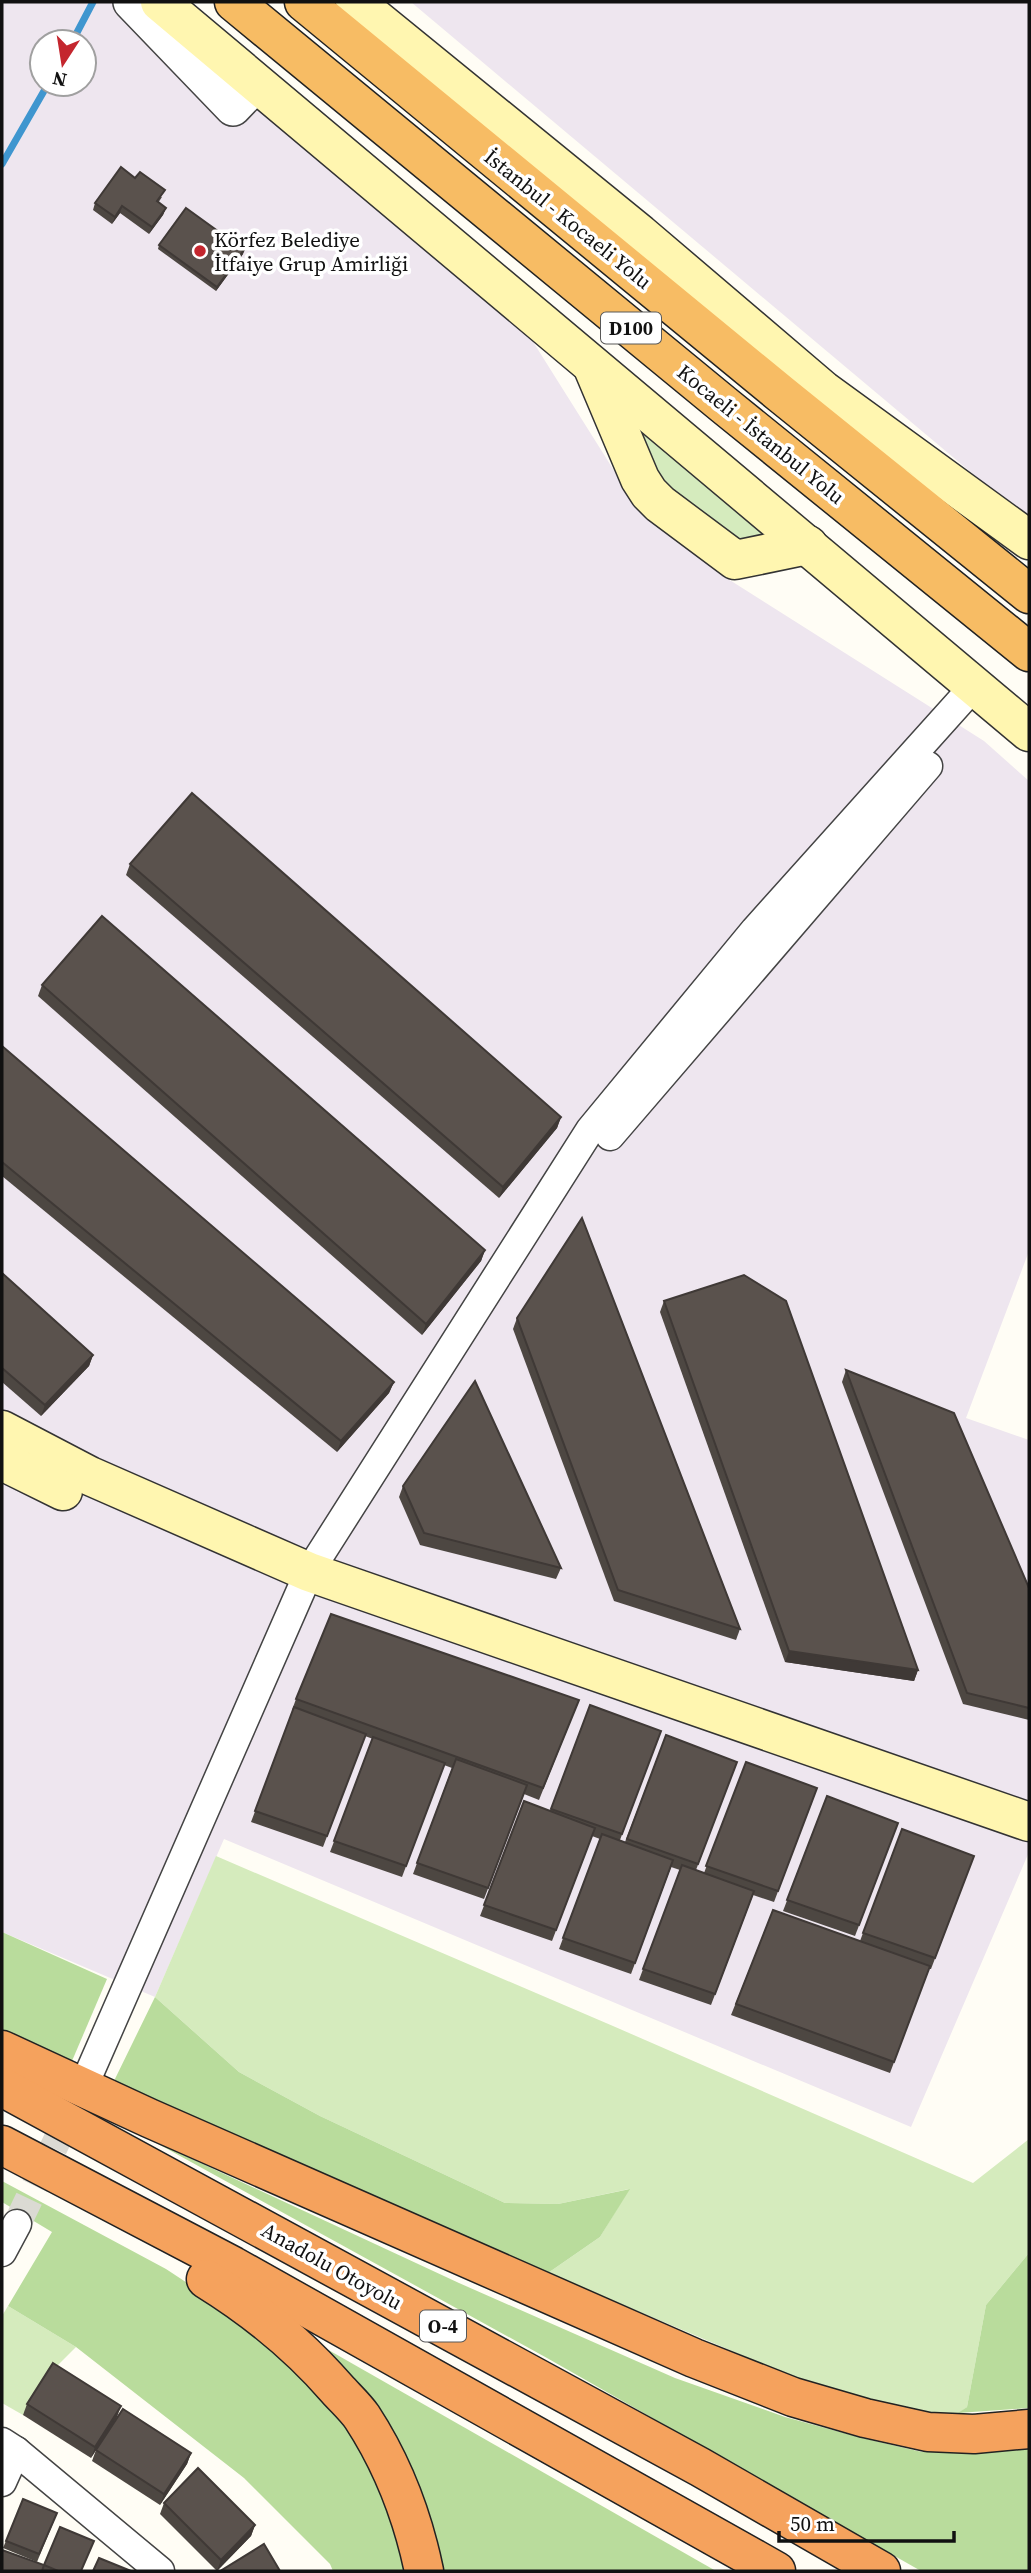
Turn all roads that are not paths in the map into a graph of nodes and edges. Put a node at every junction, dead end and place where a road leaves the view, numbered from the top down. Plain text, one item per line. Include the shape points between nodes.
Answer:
1 (131, 2) edge
2 (160, 2) edge
3 (234, 2) edge
4 (304, 2) edge
5 (355, 2) edge
6 (245, 96) junction
7 (592, 365) junction
8 (822, 390) junction
9 (1029, 540) edge
10 (807, 545) junction
11 (989, 561) junction
12 (1029, 594) edge
13 (980, 611) junction
14 (1029, 652) edge
15 (1029, 660) edge
16 (981, 691) junction
17 (1029, 703) edge
18 (1029, 732) edge
19 (2, 1430) edge
20 (2, 1461) edge
21 (313, 1588) junction
22 (1029, 1822) edge
23 (1029, 1848) edge
24 (2, 2050) edge
25 (2, 2087) edge
26 (2, 2145) edge
27 (2, 2152) edge
28 (17, 2224) tunnel mouth
29 (2, 2252) edge
30 (1029, 2428) edge
31 (9, 2446) edge
32 (2, 2482) edge
33 (160, 2571) edge
34 (424, 2571) edge
35 (776, 2571) edge
36 (881, 2571) edge

1 - 6 street
2 - 6 main road
3 - 13 highway, Kocaeli - İstanbul Yolu / D100
4 - 11 highway, İstanbul - Kocaeli Yolu / D100
5 - 8 main road via 640,234
6 - 7 main road
7 - 10 main road
7 - 10 main road via 640,479 660,504 734,560
8 - 9 main road
8 - 11 main road
10 - 16 main road
11 - 12 highway, İstanbul - Kocaeli Yolu / D100
13 - 14 highway, Kocaeli - İstanbul Yolu / D100
13 - 15 highway
16 - 17 main road via 1000,683
16 - 18 main road
16 - 21 street via 755,930 590,1130
19 - 21 main road
20 - 21 main road via 61,1490
21 - 21 street via 88,2076 119,2045
21 - 22 main road
21 - 23 main road
24 - 30 highway via 694,2358 793,2397 928,2432 974,2434
25 - 36 highway, Anadolu Otoyolu / O-4
26 - 35 highway, O-4 via 233,2266
27 - 34 highway via 249,2306 312,2360 361,2417 394,2478
28 - 29 street
31 - 32 street
31 - 33 street

